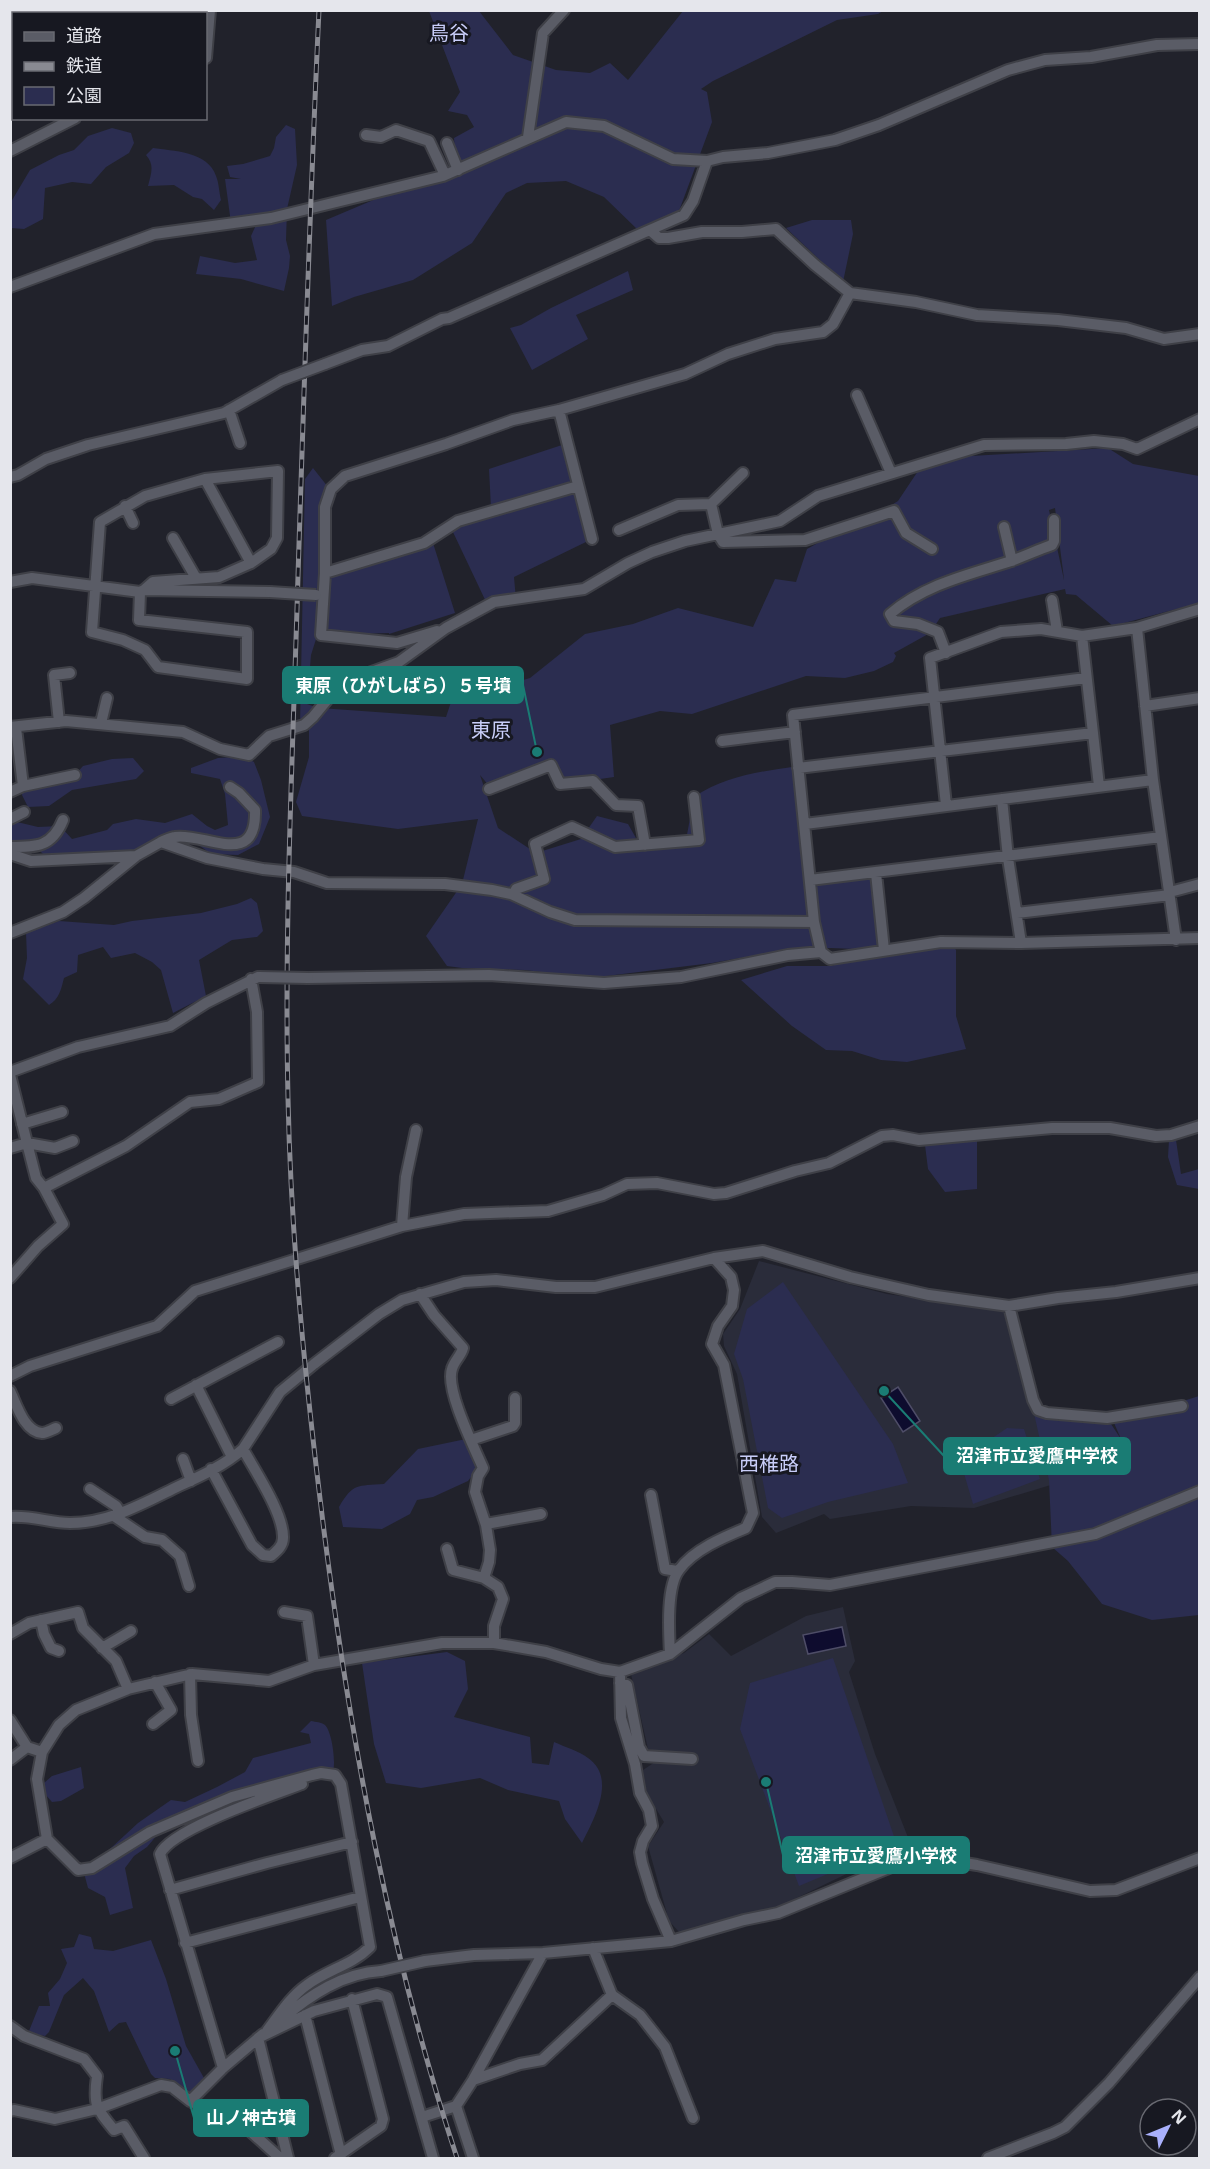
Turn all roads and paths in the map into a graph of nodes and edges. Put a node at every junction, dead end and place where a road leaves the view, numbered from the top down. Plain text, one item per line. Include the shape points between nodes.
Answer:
1 (210, 10) edge
2 (564, 10) edge
3 (1200, 44) edge
4 (207, 46) edge
5 (71, 120) edge
6 (366, 135) dead end
7 (528, 137) junction
8 (447, 143) dead end
9 (10, 151) edge
10 (706, 161) junction
11 (458, 170) junction
12 (445, 175) junction
13 (651, 231) junction
14 (10, 287) edge
15 (850, 293) junction
16 (1200, 334) edge
17 (857, 395) dead end
18 (559, 410) junction
19 (228, 411) junction
20 (1200, 419) edge
21 (240, 444) dead end
22 (743, 473) dead end
23 (891, 473) junction
24 (10, 477) edge
25 (205, 479) junction
26 (578, 486) junction
27 (711, 504) junction
28 (124, 506) junction
29 (1054, 520) dead end
30 (133, 523) dead end
31 (1004, 527) dead end
32 (619, 530) dead end
33 (718, 534) junction
34 (173, 538) dead end
35 (592, 538) dead end
36 (932, 549) dead end
37 (1012, 561) junction
38 (251, 563) junction
39 (325, 573) junction
40 (196, 578) junction
41 (10, 582) edge
42 (96, 586) junction
43 (142, 591) junction
44 (320, 596) junction
45 (1052, 600) dead end
46 (1200, 609) edge
47 (446, 628) junction
48 (1137, 628) junction
49 (1057, 631) junction
50 (1082, 636) junction
51 (946, 653) junction
52 (70, 673) dead end
53 (1086, 678) junction
54 (934, 696) junction
55 (107, 698) dead end
56 (1200, 698) edge
57 (1144, 706) junction
58 (59, 722) junction
59 (101, 723) junction
60 (13, 727) edge
61 (795, 732) junction
62 (1093, 733) junction
63 (722, 741) dead end
64 (940, 750) junction
65 (798, 768) junction
66 (75, 775) dead end
67 (1153, 780) junction
68 (23, 786) junction
69 (230, 786) dead end
70 (1099, 786) junction
71 (489, 789) dead end
72 (10, 792) edge
73 (694, 797) dead end
74 (1002, 798) junction
75 (946, 805) junction
76 (24, 812) dead end
77 (10, 819) edge
78 (63, 820) dead end
79 (805, 824) junction
80 (1161, 837) junction
81 (162, 842) junction
82 (645, 845) junction
83 (10, 847) edge
84 (10, 854) edge
85 (136, 856) junction
86 (1008, 858) junction
87 (876, 873) junction
88 (810, 880) junction
89 (1200, 884) edge
90 (1170, 893) junction
91 (514, 896) junction
92 (1017, 913) junction
93 (814, 922) junction
94 (10, 933) edge
95 (1200, 938) edge
96 (1176, 940) junction
97 (1022, 943) junction
98 (884, 950) junction
99 (821, 952) junction
100 (255, 978) junction
101 (10, 1073) edge
102 (62, 1112) dead end
103 (22, 1124) junction
104 (1200, 1126) edge
105 (416, 1130) dead end
106 (73, 1141) dead end
107 (27, 1143) junction
108 (10, 1148) edge
109 (44, 1188) junction
110 (402, 1226) junction
111 (714, 1258) junction
112 (10, 1278) edge
113 (1200, 1278) edge
114 (420, 1294) junction
115 (1009, 1306) junction
116 (278, 1342) dead end
117 (10, 1376) edge
118 (196, 1385) junction
119 (10, 1391) edge
120 (515, 1398) dead end
121 (171, 1399) dead end
122 (1182, 1406) dead end
123 (56, 1428) dead end
124 (471, 1440) junction
125 (243, 1449) junction
126 (232, 1457) junction
127 (183, 1460) dead end
128 (211, 1469) junction
129 (191, 1481) junction
130 (90, 1489) dead end
131 (1200, 1491) edge
132 (651, 1495) dead end
133 (541, 1514) dead end
134 (118, 1515) junction
135 (10, 1517) edge
136 (486, 1524) junction
137 (447, 1550) dead end
138 (677, 1571) junction
139 (484, 1578) junction
140 (189, 1586) dead end
141 (284, 1612) dead end
142 (41, 1620) junction
143 (131, 1631) dead end
144 (10, 1635) edge
145 (494, 1643) junction
146 (102, 1648) junction
147 (60, 1651) dead end
148 (670, 1654) junction
149 (314, 1665) junction
150 (190, 1674) junction
151 (620, 1678) junction
152 (156, 1682) junction
153 (128, 1689) junction
154 (10, 1720) edge
155 (153, 1724) dead end
156 (27, 1747) junction
157 (42, 1752) junction
158 (10, 1760) edge
159 (692, 1760) dead end
160 (198, 1761) dead end
161 (335, 1775) junction
162 (150, 1832) junction
163 (47, 1839) junction
164 (352, 1842) junction
165 (163, 1848) junction
166 (10, 1858) edge
167 (1200, 1858) edge
168 (170, 1890) junction
169 (360, 1897) junction
170 (671, 1941) junction
171 (185, 1943) junction
172 (593, 1948) junction
173 (543, 1953) junction
174 (1200, 1977) edge
175 (612, 1995) junction
176 (352, 1999) junction
177 (305, 2015) junction
178 (10, 2026) edge
179 (262, 2034) junction
180 (223, 2068) junction
181 (473, 2080) junction
182 (190, 2101) junction
183 (456, 2106) junction
184 (97, 2109) junction
185 (10, 2111) edge
186 (422, 2117) junction
187 (693, 2118) dead end
188 (338, 2157) edge
189 (144, 2158) edge
190 (280, 2158) edge
191 (288, 2158) edge
192 (433, 2158) edge
193 (473, 2158) edge
194 (988, 2158) edge

1 - 4 street
2 - 7 street via 543,33
3 - 10 street via 1157,45 1091,57 1046,60 1008,70 835,140
5 - 9 street
6 - 12 street via 381,137 396,130 429,141
7 - 10 street via 566,122 592,123 673,159
7 - 11 street
8 - 11 street
10 - 13 street via 693,201 684,215
11 - 12 street
12 - 14 street via 271,218 154,234
13 - 15 street via 659,238 668,238 702,232 776,229
13 - 19 street, bridge via 442,319 388,346 362,350 282,380
15 - 16 street via 977,315 1126,327 1164,339
15 - 18 street via 833,324 823,332 775,339 728,354 685,374
17 - 23 street
18 - 26 street
18 - 39 street via 513,420 345,476 331,489 325,507
19 - 21 street
19 - 24 street via 88,445
20 - 23 street via 1137,448 1094,441 984,445
22 - 27 street
23 - 33 street via 818,496 780,521
25 - 28 street via 144,496
25 - 38 street
25 - 38 street via 278,471 277,538 271,549
26 - 35 street
26 - 39 street via 458,521 424,543
27 - 32 street via 678,505
27 - 33 street
28 - 30 street
28 - 42 street via 100,522
29 - 37 street via 1052,544
31 - 37 street
33 - 36 street via 723,542 805,540 894,511 906,533
33 - 47 street via 652,552 584,589 494,602
34 - 40 street
37 - 51 street via 931,588 890,614 894,621 938,632
38 - 40 street via 219,577
39 - 44 street
40 - 43 street via 153,582
41 - 42 street via 32,578
42 - 43 street
42 - 43 street via 92,632 145,650 158,667 247,679 247,632 139,620
43 - 44 street, bridge
44 - 47 street via 321,635 397,643
45 - 49 street
46 - 48 street
47 - 59 street via 399,662 341,683 304,725 269,736 249,755 220,749 183,732
48 - 50 street
48 - 57 street
49 - 50 street
49 - 51 street via 1001,632
50 - 53 street
51 - 54 street via 930,658
52 - 58 street via 54,675
53 - 54 street
53 - 62 street
54 - 61 street via 793,715
54 - 64 street
55 - 59 street
56 - 57 street
57 - 67 street
58 - 59 street
58 - 60 street
60 - 68 street
61 - 63 street
61 - 65 street
62 - 64 street
62 - 70 street
64 - 65 street
64 - 75 street
65 - 79 street
66 - 68 street
67 - 70 street
67 - 80 street
68 - 72 street
69 - 81 street via 255,810 255,826 247,838 234,845 176,836
70 - 74 street
71 - 82 street via 552,765 560,784 593,781 616,805 638,806
73 - 82 street via 699,840
74 - 75 street
74 - 86 street
75 - 79 street
76 - 77 street
78 - 83 street via 58,832 38,847
79 - 88 street
80 - 86 street
80 - 90 street
81 - 85 street
81 - 91 street via 207,858 294,872 327,883 446,884
82 - 91 street via 615,847 572,827 535,844 544,879 516,889
84 - 85 street via 30,861
85 - 94 street via 63,912
86 - 87 street
86 - 92 street
87 - 88 street
87 - 98 street
88 - 93 street
89 - 90 street
90 - 92 street
90 - 96 street
91 - 93 street via 575,920
92 - 97 street
93 - 99 street
95 - 96 street
96 - 97 street
97 - 98 street via 941,942
98 - 99 street via 830,959
99 - 100 street, bridge via 681,977 604,983 489,975
100 - 101 street via 170,1026 78,1047
100 - 109 street via 258,1082 219,1099 190,1102 126,1146
101 - 103 street
102 - 103 street
103 - 107 street
104 - 110 street via 1156,1136 1110,1128 919,1140 882,1136 829,1163 726,1193 657,1183 627,1184 549,1211 464,1214
105 - 110 street via 406,1177
106 - 107 street via 55,1148
107 - 108 street
107 - 109 street via 36,1178
109 - 112 street via 63,1224
110 - 117 street via 195,1291 157,1326 30,1366
111 - 114 street via 595,1287 496,1280 464,1282
111 - 115 street via 763,1251 850,1278 929,1295
111 - 138 street via 731,1277 734,1290 732,1306 718,1326 712,1344 724,1365 753,1513 746,1528 710,1544
113 - 115 street
114 - 124 street via 463,1348 452,1369 452,1388
114 - 125 street via 380,1314 280,1392
115 - 122 street via 1038,1410 1107,1418
116 - 118 street
118 - 121 street
118 - 126 street
119 - 123 street via 33,1429 44,1433
120 - 124 street via 513,1426
124 - 136 street via 483,1468 475,1492
125 - 126 street
125 - 128 street via 281,1519 283,1540 271,1556 262,1555 252,1545
126 - 128 street
127 - 129 street
128 - 129 street
129 - 134 street
130 - 134 street via 116,1506
131 - 148 street via 1095,1534 830,1585 775,1582 741,1598
132 - 138 street via 665,1569
133 - 136 street
134 - 135 street via 70,1523
134 - 140 street via 145,1537 162,1540 180,1556
136 - 139 street via 490,1550
137 - 139 street via 453,1570
138 - 148 street via 671,1596
139 - 145 street via 498,1587 504,1599 494,1626
141 - 149 street via 307,1616
142 - 144 street
142 - 146 street via 78,1612 84,1628
142 - 147 street via 51,1648
143 - 146 street
145 - 149 street via 442,1643
145 - 151 street via 546,1652
146 - 153 street via 116,1661
148 - 151 street
149 - 150 street via 269,1681
150 - 152 street
150 - 160 street
151 - 159 street via 627,1685 644,1756
151 - 170 street via 621,1718 652,1826 640,1852 642,1863
152 - 153 street
152 - 155 street via 171,1710
153 - 157 street via 76,1710 59,1725
154 - 156 street
156 - 157 street
156 - 158 street
157 - 163 street via 37,1779
161 - 162 street via 321,1773 232,1797
161 - 164 street via 341,1784
161 - 165 street via 233,1809
162 - 163 street via 83,1870 78,1870
162 - 165 street
163 - 166 street
164 - 168 street
164 - 169 street
165 - 168 street via 160,1854
167 - 170 street via 1116,1890 1090,1892 977,1865 939,1859 906,1861 778,1914
168 - 171 street
169 - 171 street
169 - 179 street via 370,1947 360,1957 306,1985
170 - 172 street
171 - 180 street
172 - 173 street
172 - 175 street
173 - 179 street, bridge via 474,1954 366,1972 303,2001
173 - 181 street
174 - 194 street via 1109,2083 1065,2127
175 - 181 street via 542,2060
175 - 187 street via 640,2015 665,2047
176 - 177 street
176 - 186 street via 378,1994 387,1997
176 - 188 street via 383,2119 381,2126
177 - 179 street
177 - 188 street
178 - 184 street via 24,2036 84,2059 97,2076
179 - 180 street
179 - 191 street
180 - 182 street
181 - 183 street
182 - 184 street via 172,2087 161,2085
182 - 190 street via 250,2131
183 - 186 street
183 - 193 street
184 - 185 street via 55,2119
184 - 189 street via 114,2130 128,2125
186 - 192 street

